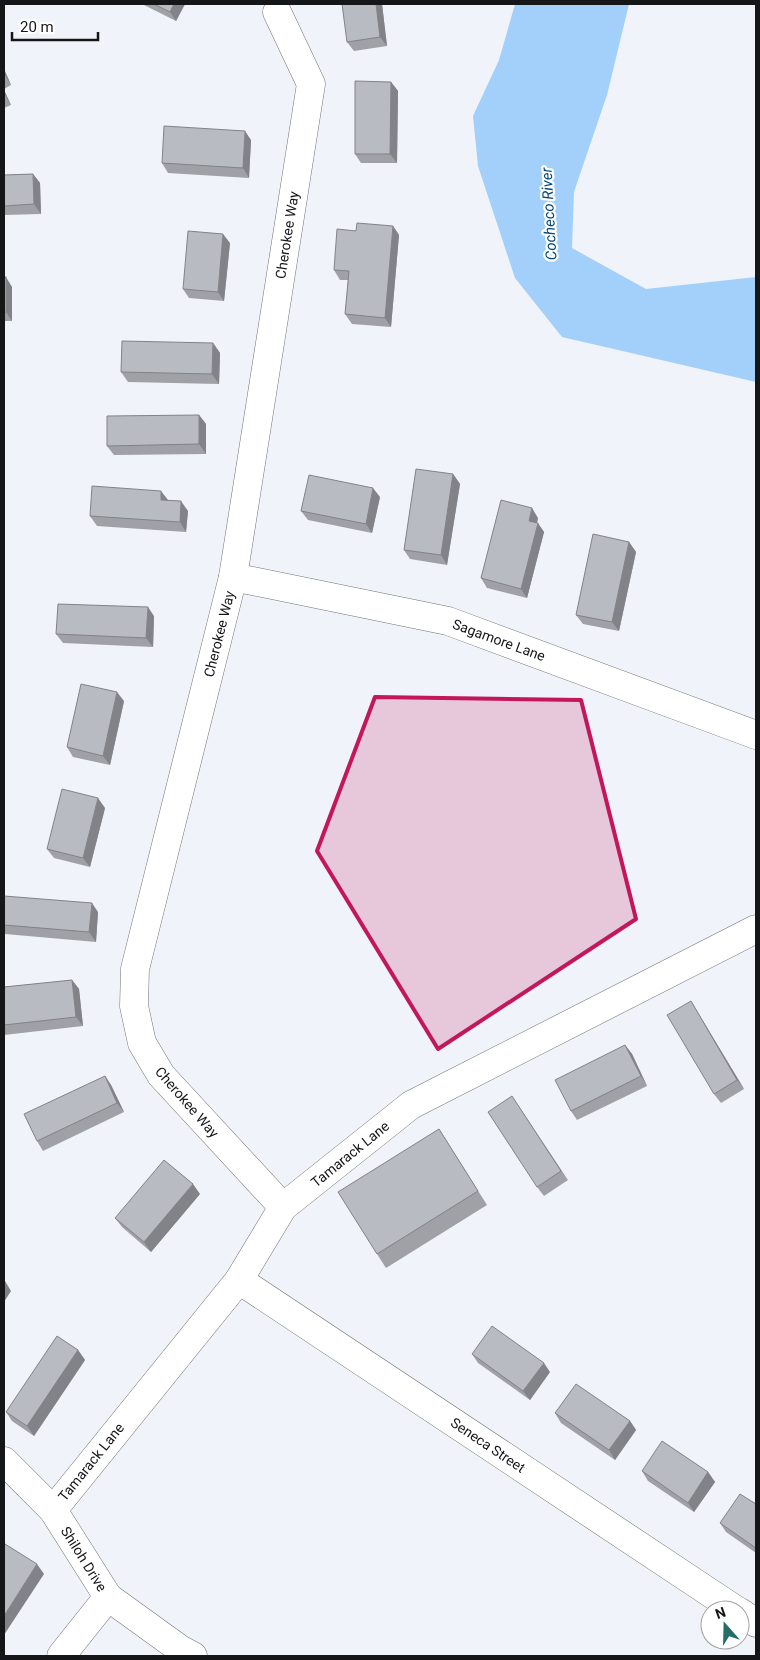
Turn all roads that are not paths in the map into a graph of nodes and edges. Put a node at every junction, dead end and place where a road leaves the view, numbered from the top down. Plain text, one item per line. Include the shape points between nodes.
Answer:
1 (277, 12) dead end
2 (233, 577) junction
3 (756, 735) edge
4 (756, 929) edge
5 (283, 1207) junction
6 (239, 1280) junction
7 (4, 1461) edge
8 (53, 1510) junction
9 (108, 1597) junction
10 (721, 1600) edge
11 (61, 1656) edge
12 (193, 1656) edge

1 - 2 street, Cherokee Way via 311,84
2 - 3 street, Sagamore Lane via 448,621
2 - 5 street, Cherokee Way via 134,968 134,1006 142,1044 161,1075
4 - 5 street, Tamarack Lane via 410,1105
5 - 6 street, Tamarack Lane
6 - 8 street, Tamarack Lane
6 - 10 street, Seneca Street
7 - 8 street, Shiloh Drive
8 - 9 street, Shiloh Drive
9 - 11 street
9 - 12 street, Shiloh Drive

